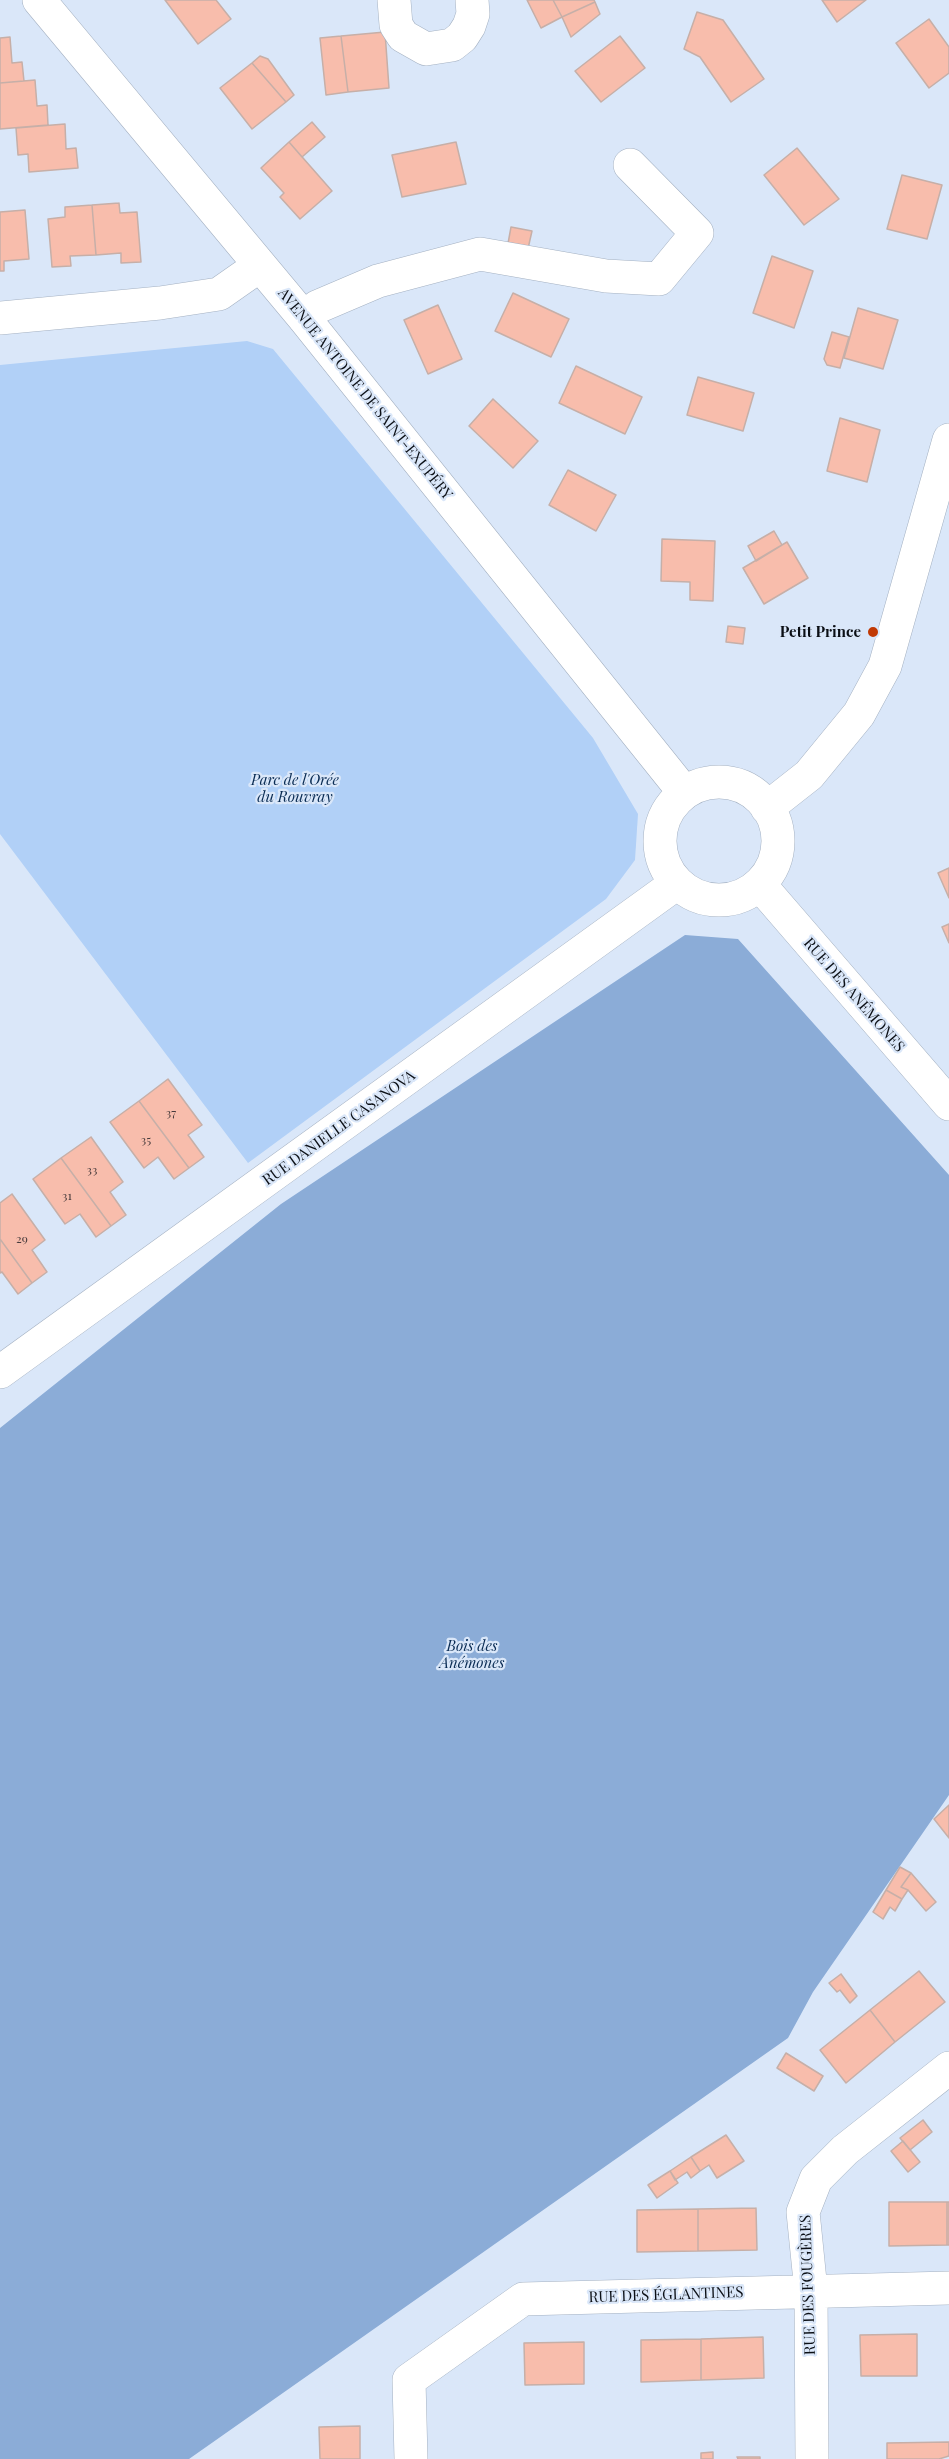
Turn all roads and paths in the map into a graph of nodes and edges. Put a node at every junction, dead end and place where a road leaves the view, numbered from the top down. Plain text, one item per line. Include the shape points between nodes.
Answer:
1 (39, 0) edge
2 (394, 0) edge
3 (472, 0) edge
4 (630, 165) dead end
5 (259, 266) junction
6 (0, 318) edge
7 (304, 318) junction
8 (949, 440) edge
9 (684, 792) junction
10 (768, 808) junction
11 (677, 883) junction
12 (760, 885) junction
13 (949, 1104) edge
14 (0, 1372) edge
15 (949, 2068) edge
16 (949, 2288) edge
17 (811, 2291) junction
18 (411, 2459) edge
19 (812, 2459) edge

1 - 5 street, AVENUE ANTOINE DE SAINT-EXUPÉRY
2 - 3 street via 396,25 403,36 426,49 452,45 462,37 473,14
4 - 7 street via 697,233 659,279 606,276 480,255 378,281 317,307
5 - 6 street via 219,294
5 - 7 street, AVENUE ANTOINE DE SAINT-EXUPÉRY
7 - 9 street, AVENUE ANTOINE DE SAINT-EXUPÉRY
8 - 10 street via 885,666 859,714 809,775
9 - 10 street via 700,784 729,782 752,791
9 - 11 street via 668,811 661,832 665,865
10 - 12 street via 778,830 778,851 771,871
11 - 12 street via 696,896 711,900 734,899
11 - 14 street, RUE DANIELLE CASANOVA
12 - 13 street, RUE DES ANÉMONES
15 - 17 street, RUE DES FOUGÈRES via 845,2150 816,2179 803,2212
16 - 17 street, RUE DES ÉGLANTINES
17 - 18 street, RUE DES ÉGLANTINES via 523,2299 409,2380
17 - 19 street, RUE DES FOUGÈRES

